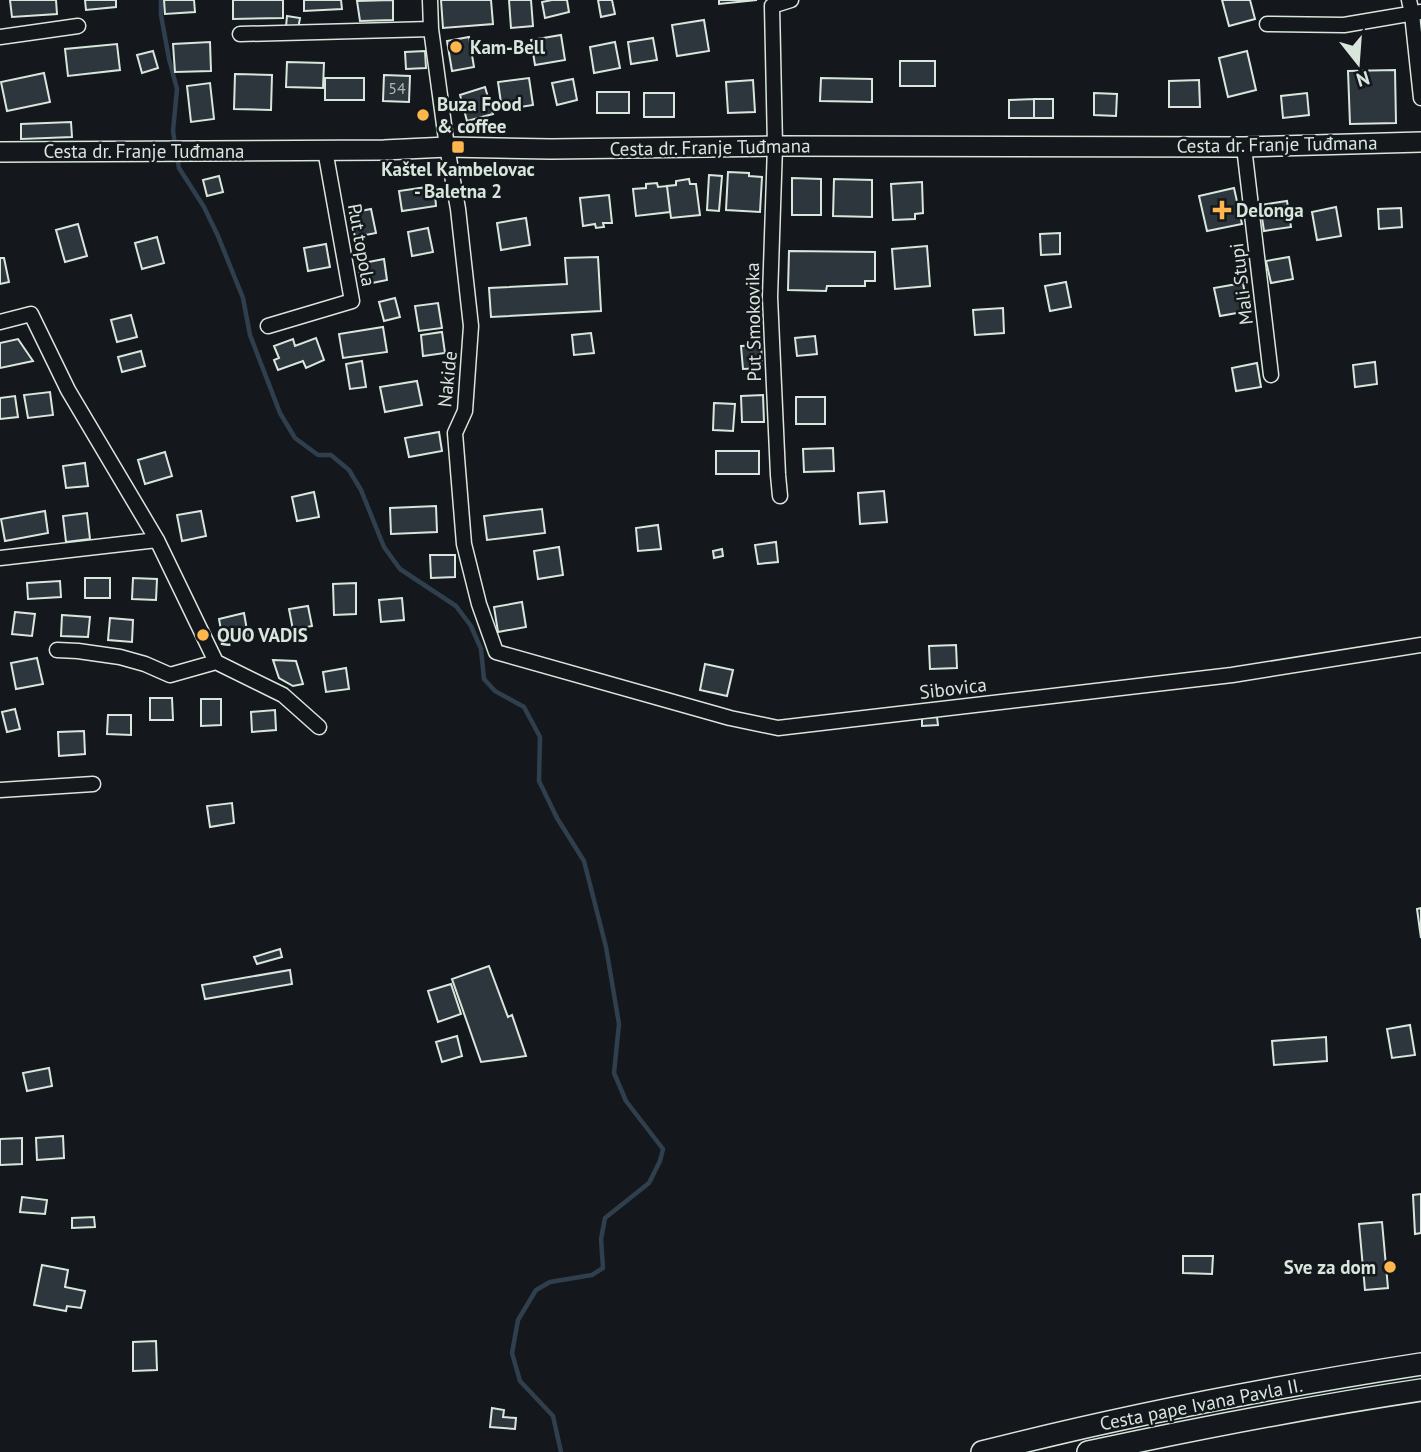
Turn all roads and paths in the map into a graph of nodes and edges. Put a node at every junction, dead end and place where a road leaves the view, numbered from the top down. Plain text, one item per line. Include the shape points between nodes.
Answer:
1 (430, 0) edge
2 (792, 0) edge
3 (1414, 9) edge
4 (1267, 24) dead end
5 (78, 26) dead end
6 (431, 29) junction
7 (240, 34) dead end
8 (0, 37) edge
9 (1421, 98) edge
10 (1421, 142) edge
11 (775, 146) junction
12 (1244, 146) junction
13 (447, 147) junction
14 (325, 150) junction
15 (0, 152) edge
16 (0, 322) edge
17 (268, 326) dead end
18 (1271, 374) dead end
19 (780, 496) dead end
20 (158, 540) junction
21 (0, 558) edge
22 (1421, 645) edge
23 (57, 650) dead end
24 (496, 652) joint
25 (216, 662) junction
26 (319, 727) dead end
27 (93, 784) dead end
28 (0, 790) edge
29 (1421, 1364) edge
30 (1421, 1390) edge
31 (982, 1452) edge
32 (1088, 1452) edge

1 - 6 street, Nakide
2 - 11 street, Put Smokovika via 772,6
3 - 4 street via 1344,25
3 - 9 street
5 - 8 street
6 - 7 street
6 - 13 street, Nakide
10 - 12 main road, Cesta dr. Franje Tuđmana
11 - 12 main road, Cesta dr. Franje Tuđmana
11 - 13 main road, Cesta dr. Franje Tuđmana
11 - 19 street, Put Smokovika via 770,297
12 - 18 street, Mali Stupi
13 - 14 main road, Cesta dr. Franje Tuđmana
13 - 24 street, Nakide via 471,326 465,411 455,433 464,544
14 - 15 main road, Cesta dr. Franje Tuđmana
14 - 17 street, Put topola via 352,301
16 - 20 street via 31,314 68,390
20 - 21 street
20 - 25 street
22 - 24 street, Sibovica via 1232,675 778,728
23 - 25 street via 120,657 170,675
25 - 26 street via 283,695
27 - 28 street
29 - 31 main road, Cesta pape Ivana Pavla II. via 1213,1399
30 - 32 main road, Cesta pape Ivana Pavla II.

